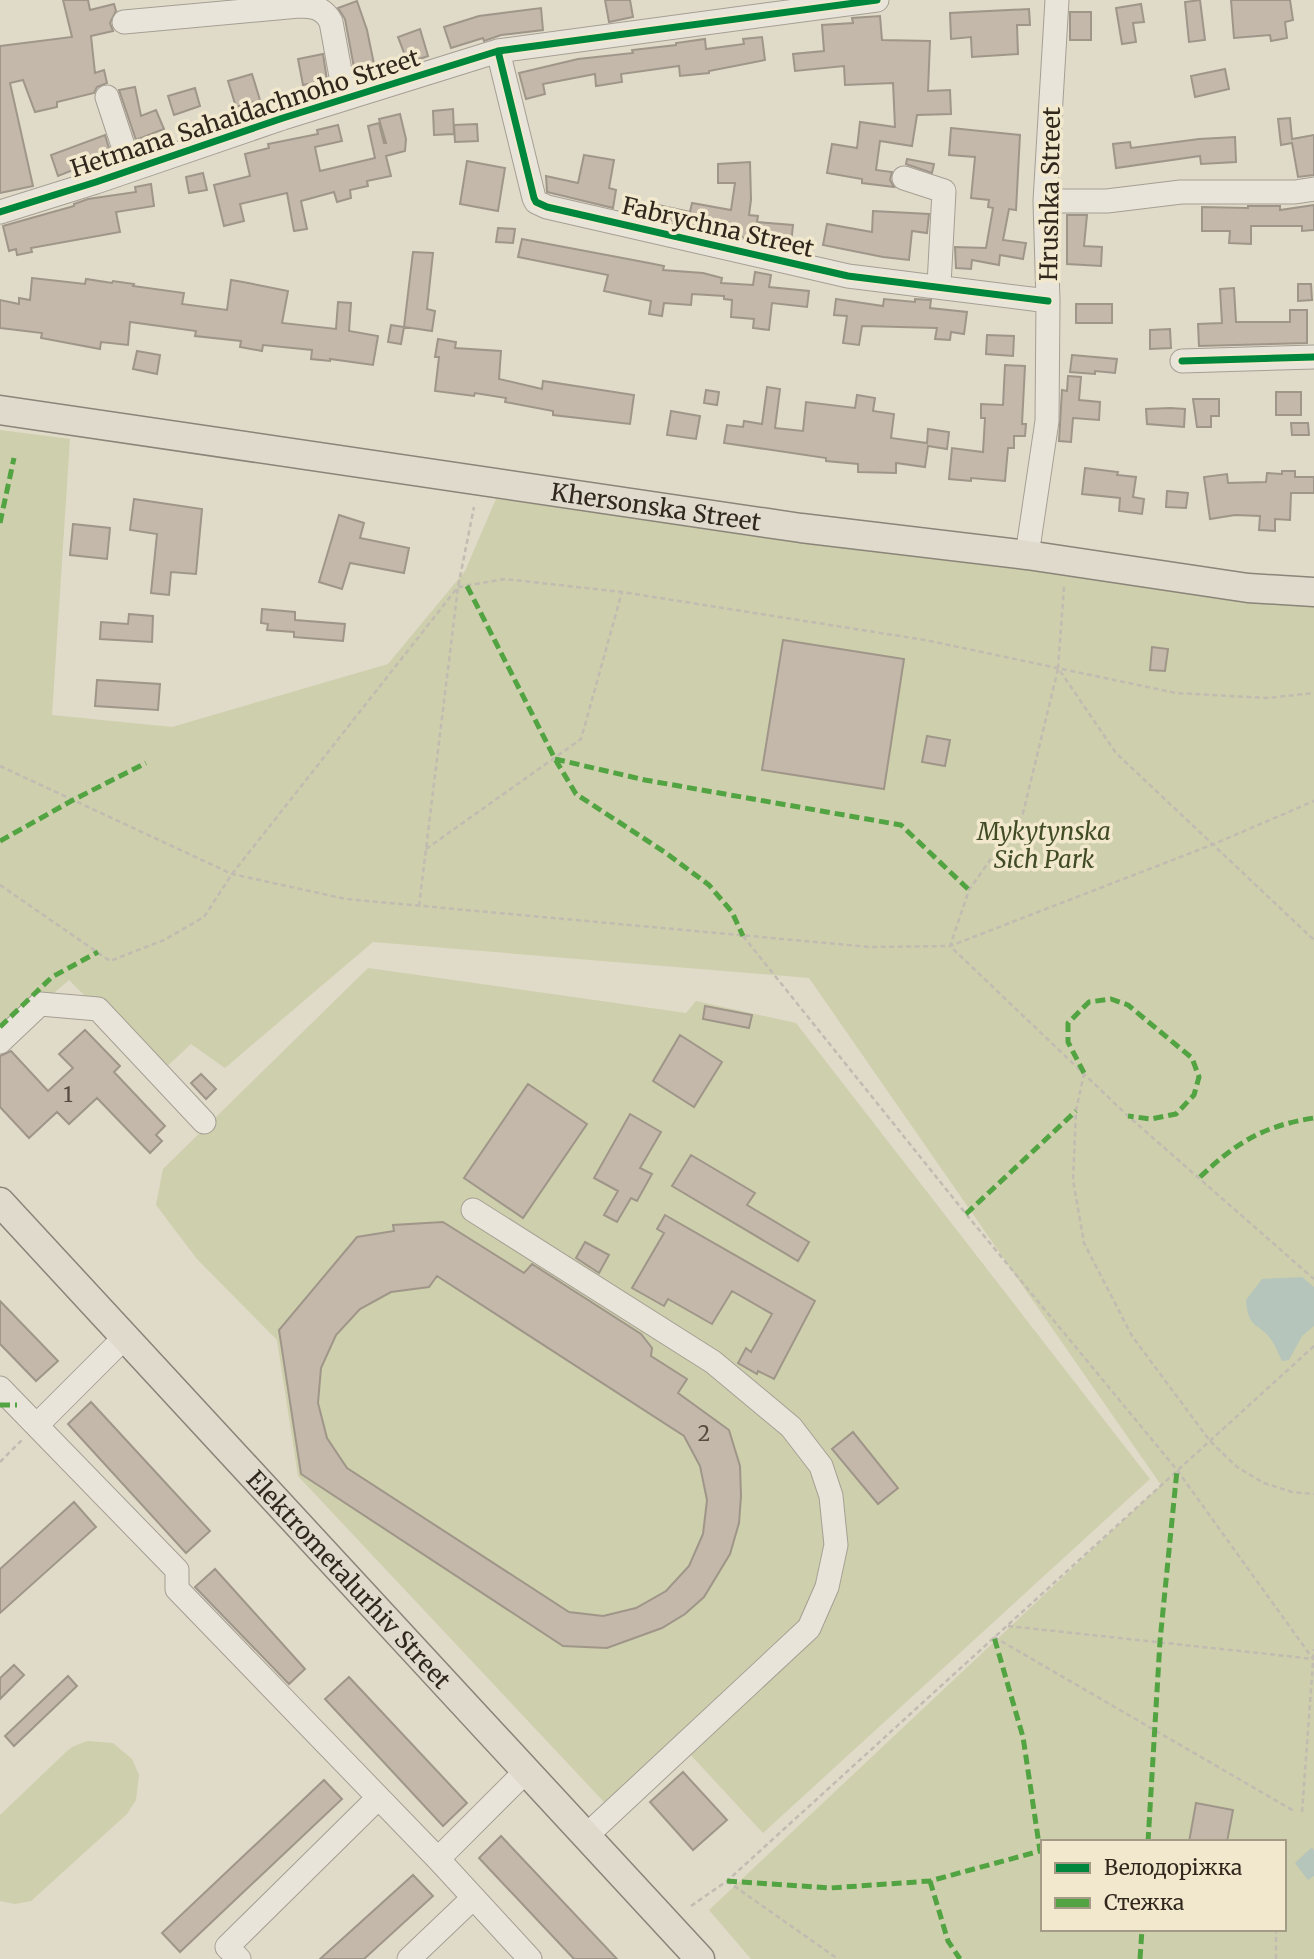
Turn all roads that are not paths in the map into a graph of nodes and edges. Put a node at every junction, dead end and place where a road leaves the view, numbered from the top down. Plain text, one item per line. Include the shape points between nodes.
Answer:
1 (877, 0) edge
2 (1057, 0) edge
3 (124, 22) dead end
4 (498, 51) junction
5 (107, 97) dead end
6 (345, 98) junction
7 (131, 170) junction
8 (904, 178) dead end
9 (1314, 190) edge
10 (1045, 201) junction
11 (0, 212) edge
12 (939, 285) junction
13 (1048, 301) junction
14 (1314, 357) edge
15 (1182, 361) dead end
16 (0, 410) edge
17 (1027, 555) junction
18 (1314, 592) edge
19 (0, 1042) edge
20 (204, 1122) dead end
21 (0, 1202) edge
22 (472, 1210) dead end
23 (125, 1337) junction
24 (0, 1388) edge
25 (37, 1425) junction
26 (526, 1771) junction
27 (378, 1798) junction
28 (586, 1836) junction
29 (438, 1859) junction
30 (473, 1898) junction
31 (239, 1959) edge
32 (410, 1959) edge
33 (530, 1959) edge
34 (700, 1959) edge

1 - 4 street, Hetmana Sahaidachnoho Street
2 - 10 street, Hrushka Street
3 - 6 street via 299,6 319,9 331,22
4 - 6 street, Hetmana Sahaidachnoho Street
4 - 12 street, Fabrychna Street via 536,202 848,276
5 - 7 street
6 - 7 street, Hetmana Sahaidachnoho Street
7 - 11 street, Hetmana Sahaidachnoho Street
8 - 12 street via 944,191
9 - 10 street
10 - 13 street, Hrushka Street
12 - 13 street, Fabrychna Street
13 - 17 street, Hrushka Street via 1046,421
14 - 15 street
16 - 17 main road, Khersonska Street via 802,528
17 - 18 main road, Khersonska Street via 1248,588
19 - 20 street via 40,1004 98,1009
21 - 23 main road, Elektrometalurhiv Street
22 - 28 street via 713,1362 791,1427 821,1466 831,1496 836,1545 827,1587 809,1628
23 - 25 street
23 - 26 main road, Elektrometalurhiv Street
24 - 25 street
25 - 27 street via 177,1570 177,1589
26 - 28 main road, Elektrometalurhiv Street
26 - 29 street
27 - 29 street
27 - 31 street via 227,1947
28 - 34 main road, Elektrometalurhiv Street
29 - 30 street
30 - 32 street
30 - 33 street

